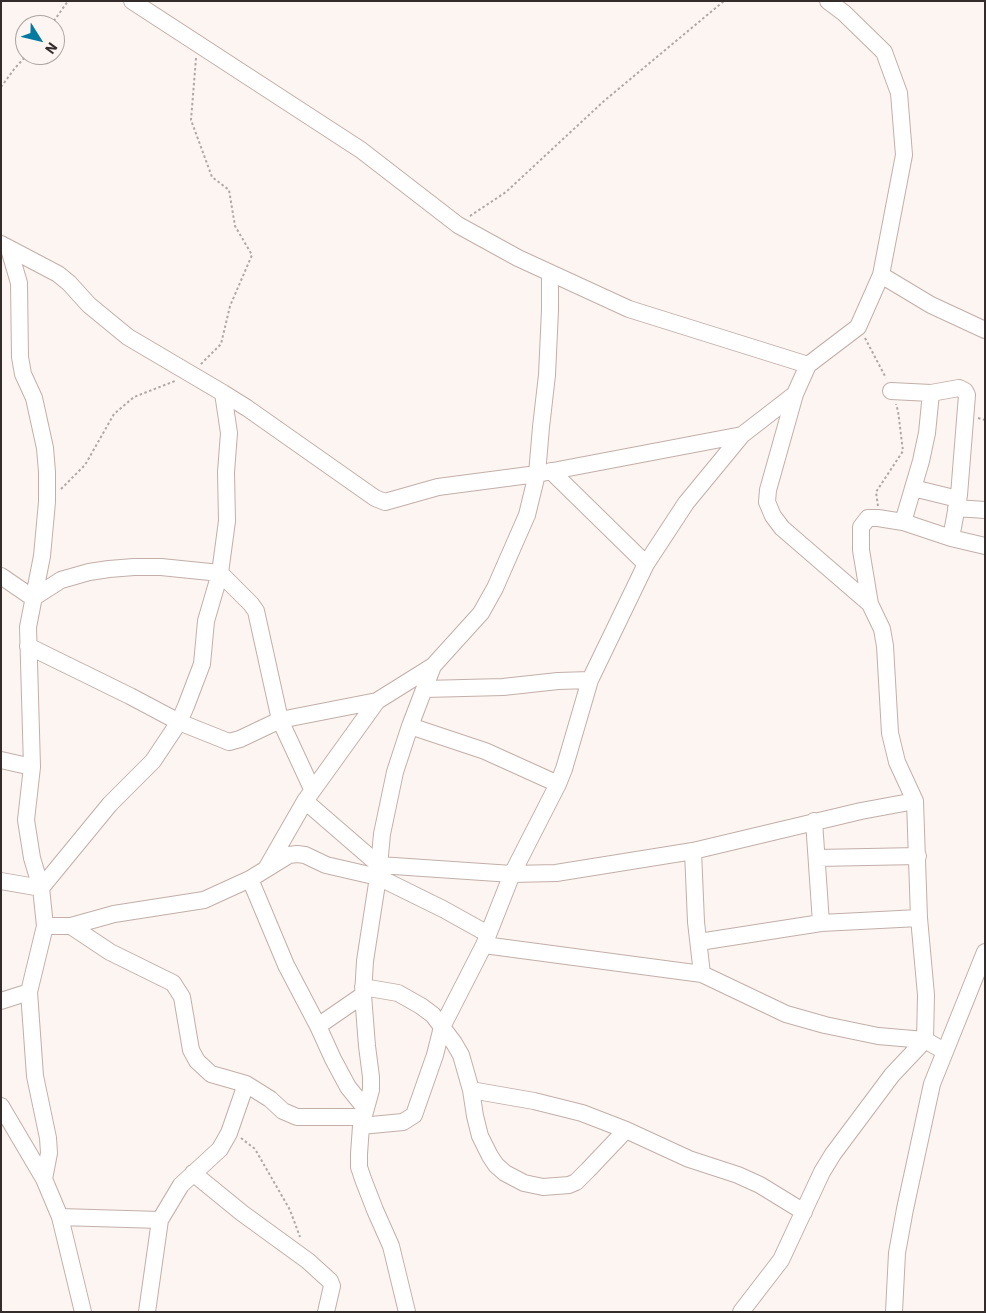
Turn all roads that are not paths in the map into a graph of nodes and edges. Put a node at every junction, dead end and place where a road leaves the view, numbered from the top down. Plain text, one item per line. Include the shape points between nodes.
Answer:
1 (132, 1) edge
2 (828, 1) edge
3 (5, 246) edge
4 (550, 273) junction
5 (881, 275) junction
6 (985, 330) edge
7 (808, 364) junction
8 (891, 391) road end
9 (223, 393) junction
10 (931, 393) junction
11 (795, 394) junction
12 (742, 435) junction
13 (544, 472) junction
14 (913, 488) junction
15 (957, 503) junction
16 (985, 510) edge
17 (903, 522) junction
18 (950, 538) junction
19 (985, 546) edge
20 (646, 564) junction
21 (220, 573) junction
22 (1, 576) edge
23 (33, 598) junction
24 (870, 604) junction
25 (28, 646) junction
26 (433, 666) junction
27 (590, 680) junction
28 (425, 689) junction
29 (377, 701) junction
30 (280, 720) junction
31 (179, 722) junction
32 (410, 726) junction
33 (1, 760) edge
34 (32, 767) junction
35 (558, 784) junction
36 (309, 795) junction
37 (916, 801) junction
38 (814, 822) junction
39 (693, 850) junction
40 (918, 856) junction
41 (817, 858) junction
42 (265, 870) junction
43 (379, 871) junction
44 (512, 874) junction
45 (250, 879) junction
46 (1, 881) edge
47 (40, 888) junction
48 (919, 918) junction
49 (821, 923) junction
50 (45, 926) junction
51 (71, 926) junction
52 (486, 939) junction
53 (699, 942) junction
54 (985, 952) edge
55 (702, 974) junction
56 (363, 991) junction
57 (29, 992) junction
58 (1, 1002) edge
59 (318, 1026) junction
60 (442, 1027) junction
61 (925, 1040) junction
62 (944, 1051) junction
63 (246, 1084) junction
64 (472, 1090) junction
65 (1, 1106) edge
66 (364, 1117) junction
67 (626, 1130) junction
68 (193, 1173) junction
69 (44, 1179) junction
70 (804, 1212) junction
71 (60, 1217) junction
72 (160, 1220) junction
73 (84, 1312) edge
74 (147, 1312) edge
75 (326, 1312) edge
76 (406, 1312) edge
77 (741, 1312) edge
78 (894, 1312) edge

1 - 4 street via 361,150 458,225
2 - 5 street via 884,52 899,93 904,156
3 - 9 street via 58,274 128,337
3 - 23 street via 19,283 20,358 34,398 47,472 42,556
4 - 7 street via 629,309
4 - 13 street via 547,375 540,427
5 - 6 street via 931,305
5 - 7 street via 858,326
7 - 11 street
8 - 10 street
9 - 13 street via 385,502 438,487
9 - 21 street via 229,433 226,472 228,521
10 - 14 street via 927,433
10 - 15 street via 959,388 968,394
11 - 12 street
11 - 24 street via 767,502 782,528
12 - 13 street
12 - 20 street via 686,503
13 - 20 street
13 - 26 street via 495,588 480,613
14 - 15 street
14 - 17 street
15 - 16 street
15 - 18 street
17 - 18 street
17 - 24 street via 868,518 861,527 861,550
18 - 19 street
20 - 27 street
21 - 23 street via 162,568 109,569 62,580
21 - 30 street via 256,611
21 - 31 street via 206,621 202,664
22 - 23 street
23 - 25 street
24 - 37 street via 879,620 885,646 890,733 897,762
25 - 31 street
25 - 34 street
26 - 28 street
26 - 29 street
27 - 28 street
27 - 35 street
28 - 32 street
29 - 30 street
29 - 36 street
30 - 31 street via 229,742
30 - 36 street
31 - 47 street via 153,761 110,804
32 - 35 street via 485,751
32 - 43 street via 388,800
33 - 34 street
34 - 47 street via 26,820
35 - 44 street
36 - 42 street
36 - 43 street
37 - 38 street
37 - 40 street
38 - 39 street
38 - 41 street
39 - 44 street via 556,873
39 - 53 street
40 - 41 street
40 - 48 street
41 - 49 street
42 - 43 street via 297,854 326,866
42 - 45 street
43 - 44 street
43 - 52 street
43 - 56 street
44 - 52 street
45 - 51 street via 204,900 114,914
45 - 59 street via 286,965
46 - 47 street
47 - 50 street
48 - 49 street
48 - 61 street via 926,984
49 - 53 street
50 - 51 street
50 - 57 street
51 - 63 street via 110,952 173,983 182,998 191,1050 197,1061 211,1074
52 - 55 street
52 - 60 street
53 - 55 street
54 - 62 street
55 - 61 street via 786,1014 878,1036
56 - 59 street
56 - 60 street via 389,990 404,996
56 - 66 street via 371,1077
57 - 58 street
57 - 69 street via 35,1076 48,1138
59 - 66 street
60 - 64 street via 460,1054
60 - 66 street via 414,1115 403,1122
61 - 62 street
61 - 70 street via 892,1076 833,1154
62 - 78 street via 932,1084 905,1209 897,1253
63 - 66 street via 283,1111 297,1117
63 - 68 street via 229,1133 219,1151
64 - 67 street via 582,1113
64 - 67 street via 480,1136 490,1156 506,1173 524,1183 543,1187 576,1182
65 - 69 street
66 - 76 street via 360,1167 392,1246
67 - 70 street via 689,1159 760,1185
68 - 72 street via 180,1185
68 - 75 street via 332,1283
69 - 71 street
70 - 77 street via 781,1260
71 - 72 street
71 - 73 street
72 - 74 street

